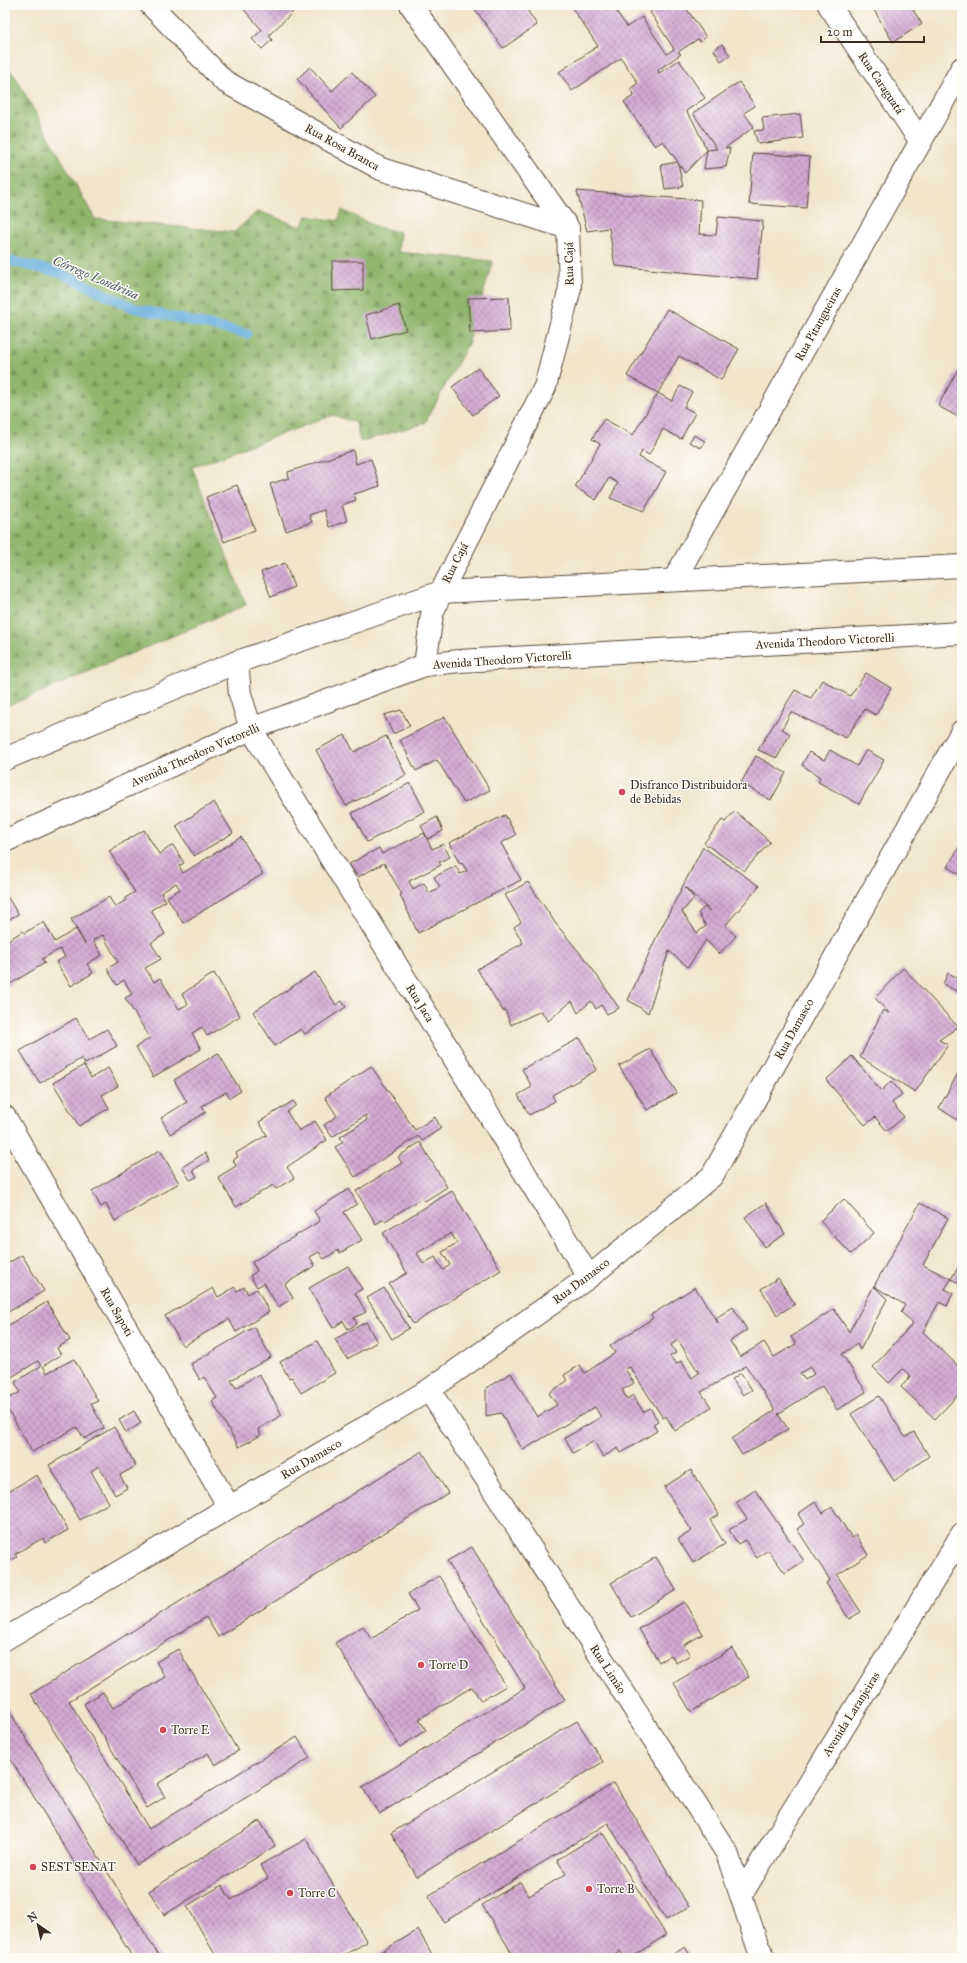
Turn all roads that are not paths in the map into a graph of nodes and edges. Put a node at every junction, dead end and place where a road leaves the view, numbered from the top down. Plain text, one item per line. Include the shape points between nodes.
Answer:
1 (151, 5) edge
2 (411, 5) edge
3 (829, 5) edge
4 (962, 68) edge
5 (921, 142) junction
6 (568, 228) junction
7 (962, 566) edge
8 (674, 580) junction
9 (441, 592) junction
10 (962, 633) edge
11 (237, 662) junction
12 (425, 665) junction
13 (251, 728) junction
14 (962, 731) edge
15 (5, 759) edge
16 (5, 841) edge
17 (5, 1117) edge
18 (589, 1277) junction
19 (429, 1390) junction
20 (229, 1507) junction
21 (962, 1534) edge
22 (5, 1639) edge
23 (741, 1895) junction
24 (765, 1958) edge

1 - 6 street, Rua Rosa Branca via 224,81 381,169
2 - 6 street, Rua Cajá
3 - 5 street, Rua Caraguatá
4 - 5 street, Rua Pitangueiras
5 - 8 street, Rua Pitangueiras
6 - 9 street, Rua Cajá via 570,288 545,388
7 - 8 street
8 - 9 street
9 - 11 street
9 - 12 street, Rua Cajá via 432,614
10 - 12 street, Avenida Theodoro Victorelli
11 - 13 street, Rua Jaca via 240,694
11 - 15 street
12 - 13 street, Avenida Theodoro Victorelli
13 - 16 street, Avenida Theodoro Victorelli
13 - 18 street, Rua Jaca
14 - 18 street, Rua Damasco via 712,1176
17 - 20 street, Rua Sapoti
18 - 19 street, Rua Damasco
19 - 20 street, Rua Damasco
19 - 23 street, Rua Limão via 727,1853
20 - 22 street, Rua Damasco
21 - 23 street, Avenida Laranjeiras
23 - 24 street, Rua Limão via 758,1947

